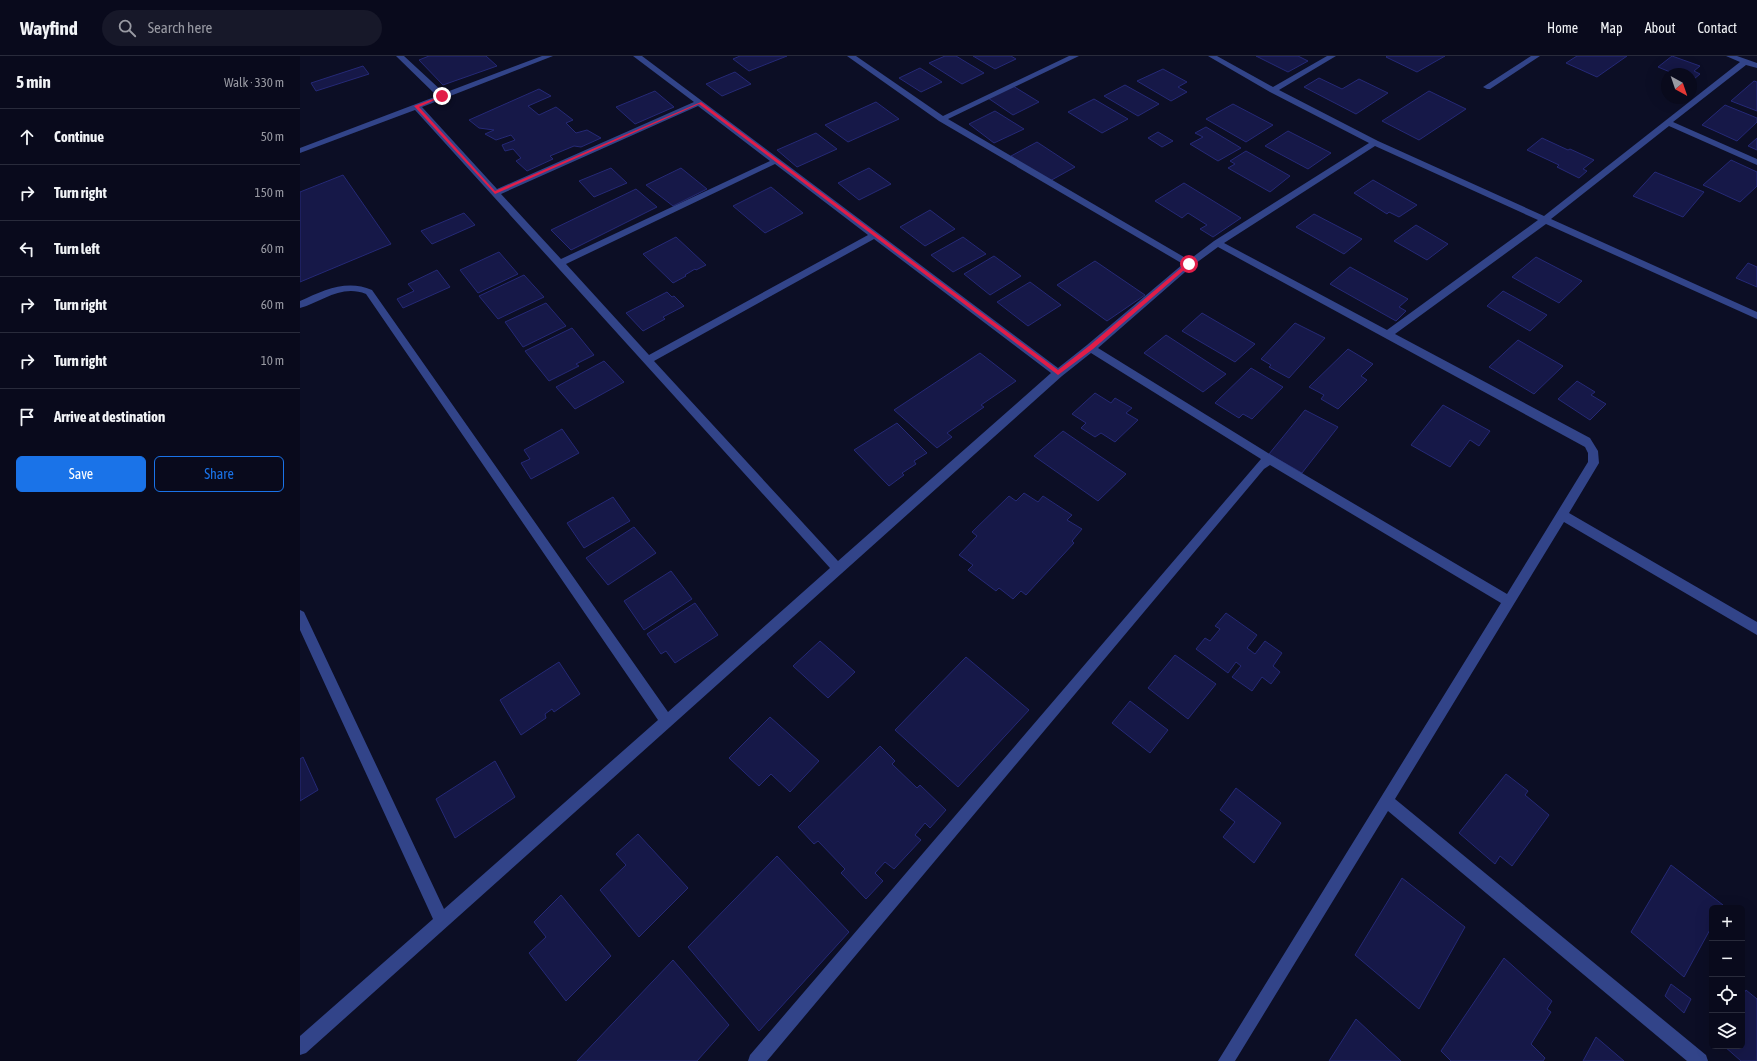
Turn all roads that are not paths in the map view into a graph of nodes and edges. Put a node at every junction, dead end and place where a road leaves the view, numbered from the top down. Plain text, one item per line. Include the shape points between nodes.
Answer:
1 (400, 56) edge
2 (549, 56) edge
3 (637, 56) edge
4 (851, 56) edge
5 (1075, 56) edge
6 (1212, 56) edge
7 (1332, 56) edge
8 (1536, 56) edge
9 (1730, 56) edge
10 (1745, 62) junction
11 (1757, 66) edge
12 (1487, 87) dead end
13 (1273, 90) junction
14 (442, 96) junction
15 (699, 102) junction
16 (416, 106) junction
17 (942, 119) junction
18 (1668, 123) junction
19 (1375, 143) junction
20 (300, 151) edge
21 (776, 161) junction
22 (1757, 162) edge
23 (495, 193) junction
24 (1545, 220) junction
25 (875, 235) junction
26 (1216, 243) junction
27 (559, 264) junction
28 (1189, 264) junction
29 (300, 305) edge
30 (1757, 316) edge
31 (1387, 335) junction
32 (1091, 348) junction
33 (647, 360) junction
34 (1058, 373) junction
35 (1269, 459) junction
36 (1562, 515) junction
37 (838, 570) junction
38 (1508, 601) junction
39 (300, 616) edge
40 (1757, 629) edge
41 (666, 722) junction
42 (1386, 800) junction
43 (442, 922) junction
44 (300, 1047) edge
45 (756, 1061) edge
46 (1226, 1061) edge
47 (1700, 1061) edge

1 - 14 street
2 - 14 street
3 - 15 street
4 - 17 street
5 - 17 street
6 - 13 street
7 - 13 street
8 - 12 street
9 - 10 street
10 - 11 street
10 - 18 street
13 - 19 street
14 - 16 street
15 - 21 street
15 - 23 street
16 - 20 street
16 - 23 street
17 - 28 street
18 - 22 street
18 - 24 street
19 - 24 street
19 - 26 street
21 - 25 street
21 - 27 street
23 - 27 street
24 - 30 street
24 - 31 street
25 - 33 street
25 - 34 street
26 - 28 street
26 - 31 street
27 - 33 street
28 - 32 street
29 - 41 street via 342,288 363,288 369,292
31 - 36 street via 1591,445 1595,454 1593,463
32 - 34 street
32 - 35 street
33 - 37 street
34 - 37 street
35 - 38 street
35 - 45 street via 1255,472
36 - 38 street
36 - 40 street
37 - 41 street
38 - 42 street
39 - 43 street
41 - 43 street
42 - 46 street
42 - 47 street
43 - 44 street

